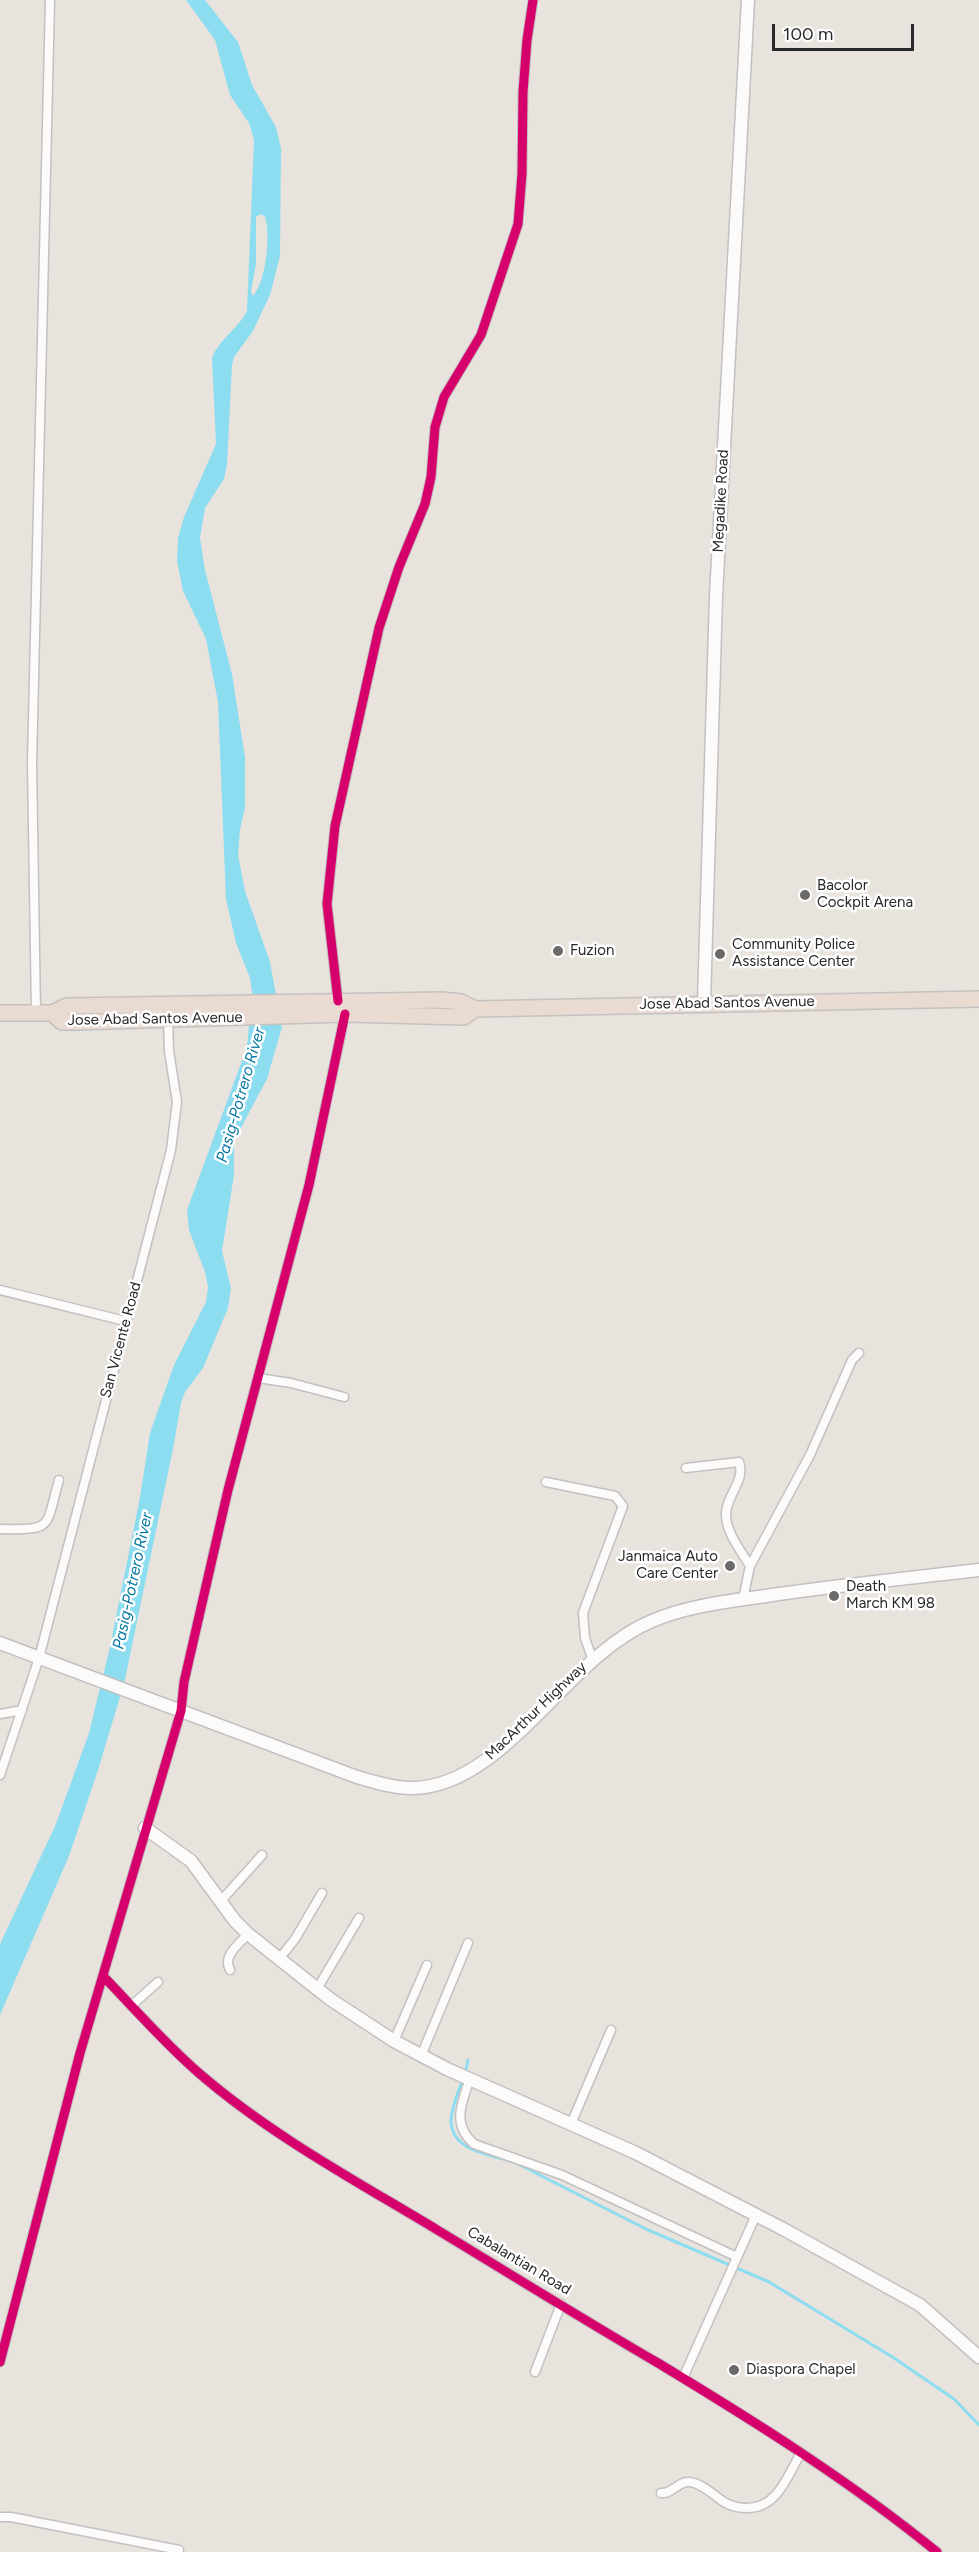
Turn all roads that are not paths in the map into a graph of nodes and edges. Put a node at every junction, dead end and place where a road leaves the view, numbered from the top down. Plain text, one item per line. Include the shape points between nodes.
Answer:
1 (50, 0) edge
2 (534, 0) edge
3 (748, 0) edge
4 (979, 999) edge
5 (704, 1003) junction
6 (337, 1008) junction
7 (0, 1013) edge
8 (36, 1013) junction
9 (173, 1013) junction
10 (0, 1290) edge
11 (125, 1321) junction
12 (860, 1353) dead end
13 (258, 1378) junction
14 (344, 1397) dead end
15 (686, 1467) dead end
16 (59, 1480) dead end
17 (546, 1482) dead end
18 (0, 1529) edge
19 (750, 1566) junction
20 (979, 1570) edge
21 (743, 1599) junction
22 (0, 1644) edge
23 (41, 1658) junction
24 (592, 1658) junction
25 (22, 1710) junction
26 (178, 1710) junction
27 (0, 1714) edge
28 (0, 1774) edge
29 (146, 1828) junction
30 (262, 1855) dead end
31 (322, 1893) dead end
32 (220, 1902) junction
33 (359, 1918) dead end
34 (248, 1934) junction
35 (468, 1943) dead end
36 (279, 1959) junction
37 (428, 1965) dead end
38 (230, 1970) dead end
39 (103, 1976) junction
40 (158, 1982) dead end
41 (317, 1989) junction
42 (131, 2006) junction
43 (611, 2030) dead end
44 (394, 2041) junction
45 (421, 2056) junction
46 (470, 2078) junction
47 (571, 2124) junction
48 (756, 2215) junction
49 (736, 2260) junction
50 (561, 2304) junction
51 (979, 2356) edge
52 (0, 2362) edge
53 (535, 2372) dead end
54 (683, 2378) junction
55 (801, 2453) junction
56 (661, 2493) dead end
57 (0, 2517) edge
58 (179, 2550) dead end
59 (937, 2552) edge

1 - 8 street via 32,763
2 - 6 street via 523,92 518,224 481,336 441,407 425,504 380,628 335,826 327,904
3 - 5 main road, Megadike Road via 716,596
4 - 5 highway, Jose Abad Santos Avenue
5 - 6 highway, Jose Abad Santos Avenue via 475,1009 442,999
6 - 9 highway, Jose Abad Santos Avenue
6 - 13 street via 309,1185
7 - 8 highway, Jose Abad Santos Avenue
8 - 9 highway, Jose Abad Santos Avenue via 52,1013 62,1022
9 - 11 street, San Vicente Road via 169,1051 177,1102 171,1150
10 - 11 street
11 - 23 street, San Vicente Road
12 - 19 street via 852,1360 810,1455
13 - 14 street
13 - 26 street
15 - 19 street via 739,1462 740,1477 726,1517
16 - 18 street via 45,1525
17 - 24 street via 615,1496 623,1506 583,1613
19 - 21 street
20 - 21 main road, MacArthur Highway
21 - 24 main road, MacArthur Highway via 683,1610 651,1621
22 - 23 main road, MacArthur Highway
23 - 25 street, San Vicente Road
23 - 26 main road, MacArthur Highway
24 - 26 main road, MacArthur Highway via 489,1759 459,1777 412,1788 357,1777
25 - 27 street
25 - 28 street, San Vicente Road
26 - 29 street
29 - 32 main road via 191,1861
29 - 39 street
30 - 32 street
31 - 36 street
32 - 34 main road
33 - 41 street
34 - 36 main road
34 - 38 street via 229,1956
35 - 45 street
36 - 41 main road
37 - 44 street
39 - 42 street, Cabalantian Road
39 - 52 street
40 - 42 street
41 - 44 main road
42 - 50 street, Cabalantian Road via 200,2074 246,2111 333,2168
43 - 47 street
44 - 45 main road
45 - 46 main road
46 - 47 main road
46 - 49 street via 460,2128 474,2144 553,2171
47 - 48 main road
48 - 49 street
48 - 51 main road via 920,2306
49 - 54 street
50 - 53 street
50 - 54 street, Cabalantian Road
54 - 55 street, Cabalantian Road
55 - 56 street via 777,2494 769,2504 758,2508 728,2505 693,2482 683,2482 671,2492
55 - 59 street, Cabalantian Road
57 - 58 street

